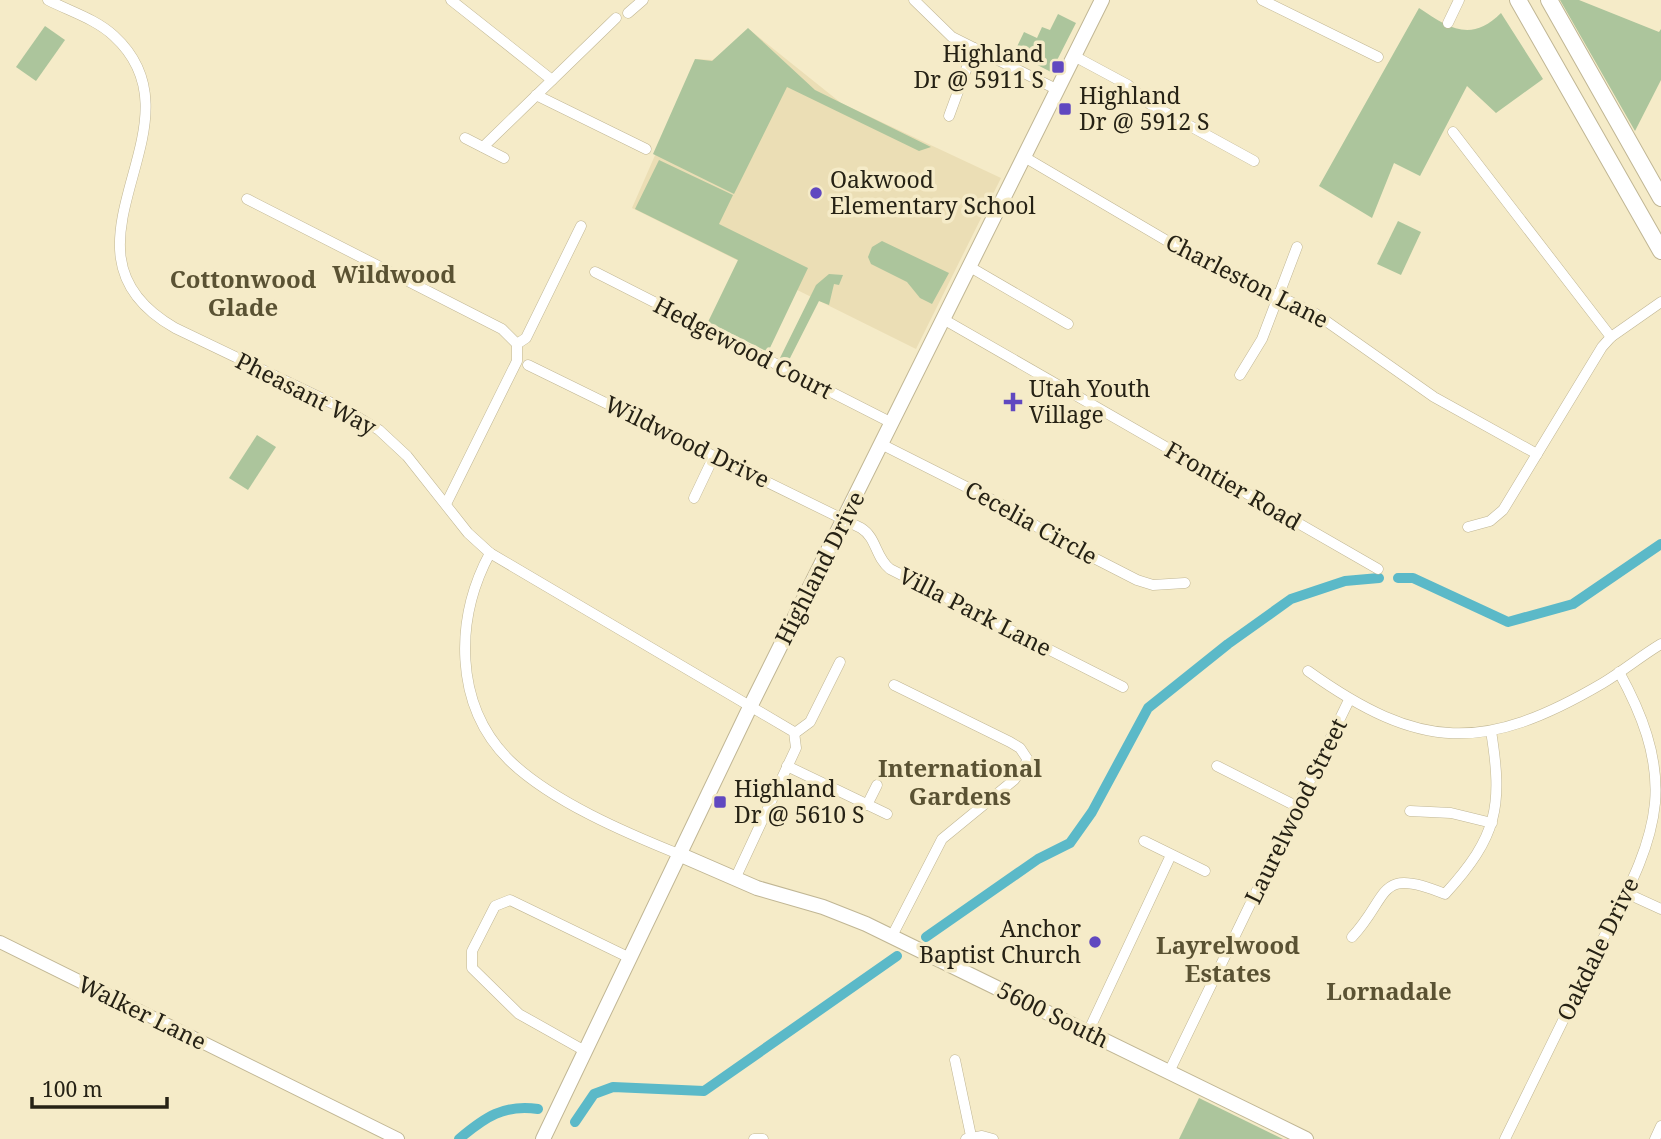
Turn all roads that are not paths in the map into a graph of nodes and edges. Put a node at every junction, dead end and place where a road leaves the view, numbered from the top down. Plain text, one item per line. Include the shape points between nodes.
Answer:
1 (48, 0) edge
2 (451, 0) edge
3 (643, 0) edge
4 (914, 0) edge
5 (1102, 0) edge
6 (1262, 0) edge
7 (1460, 0) edge
8 (1518, 0) edge
9 (1549, 0) edge
10 (628, 13) dead end
11 (616, 18) dead end
12 (1448, 23) dead end
13 (974, 48) junction
14 (1074, 56) junction
15 (1378, 57) dead end
16 (552, 80) junction
17 (1058, 90) junction
18 (537, 95) junction
19 (949, 116) dead end
20 (1453, 132) dead end
21 (465, 138) dead end
22 (483, 147) junction
23 (646, 149) dead end
24 (504, 158) dead end
25 (1026, 158) junction
26 (1254, 161) dead end
27 (1661, 198) edge
28 (247, 200) dead end
29 (581, 226) dead end
30 (1297, 247) dead end
31 (1661, 251) edge
32 (970, 267) junction
33 (594, 272) dead end
34 (1279, 297) junction
35 (1661, 302) edge
36 (943, 319) junction
37 (1068, 324) dead end
38 (1611, 337) junction
39 (517, 344) junction
40 (528, 365) dead end
41 (1240, 375) dead end
42 (892, 423) junction
43 (881, 444) junction
44 (1536, 454) junction
45 (714, 456) junction
46 (694, 498) dead end
47 (446, 504) junction
48 (846, 520) junction
49 (1468, 527) dead end
50 (490, 553) junction
51 (1378, 569) dead end
52 (1185, 583) dead end
53 (1661, 644) edge
54 (840, 662) dead end
55 (1308, 671) dead end
56 (1619, 672) junction
57 (894, 685) dead end
58 (1123, 687) dead end
59 (1349, 700) junction
60 (750, 707) junction
61 (1491, 731) junction
62 (795, 733) junction
63 (787, 766) junction
64 (1217, 766) dead end
65 (877, 785) dead end
66 (867, 805) junction
67 (1658, 805) edge
68 (1298, 807) junction
69 (1410, 811) dead end
70 (887, 814) dead end
71 (1492, 823) junction
72 (1143, 841) dead end
73 (681, 855) junction
74 (1171, 855) junction
75 (1205, 871) dead end
76 (735, 879) junction
77 (1626, 893) junction
78 (1661, 909) edge
79 (892, 936) junction
80 (1352, 937) dead end
81 (0, 942) edge
82 (630, 958) junction
83 (1088, 1032) junction
84 (585, 1051) junction
85 (956, 1060) dead end
86 (1169, 1072) junction
87 (1661, 1126) edge
88 (968, 1138) edge
89 (398, 1139) edge
90 (543, 1139) edge
91 (754, 1139) edge
92 (762, 1139) edge
93 (993, 1139) edge
94 (1306, 1139) edge
95 (1505, 1139) edge
96 (1655, 1139) edge

1 - 47 street, Pheasant Way via 113,35 130,56 142,83 145,125 119,246 122,271 134,294 175,328 369,423 398,447
2 - 16 street
3 - 10 street
4 - 13 street via 946,33
5 - 14 main road, Highland Drive
6 - 15 street
7 - 12 street
8 - 31 main road
9 - 27 main road
11 - 16 street
13 - 17 street
13 - 19 street
14 - 17 main road, Highland Drive
14 - 26 street
16 - 18 street
17 - 25 main road, Highland Drive
18 - 22 street
18 - 23 street
20 - 38 street
21 - 22 street
22 - 24 street
25 - 32 main road, Highland Drive
25 - 34 street, Charleston Lane via 1186,252
28 - 39 street via 502,329
29 - 39 street via 526,338
30 - 34 street
32 - 36 main road, Highland Drive
32 - 37 street
33 - 42 street, Hedgewood Court
34 - 41 street via 1258,348
34 - 44 street, Charleston Lane via 1326,320 1434,397
35 - 38 street
36 - 42 main road, Highland Drive
36 - 51 street, Frontier Road
38 - 44 street
39 - 47 street via 517,361
40 - 45 street, Wildwood Drive
42 - 43 main road, Highland Drive
43 - 48 main road, Highland Drive
43 - 52 street, Cecelia Circle via 1137,580
44 - 49 street via 1503,510 1486,523
45 - 46 street
45 - 48 street, Wildwood Drive
47 - 50 street, Pheasant Way
48 - 58 street, Villa Park Lane via 870,534 890,569
48 - 60 main road, Highland Drive
50 - 60 street, Pheasant Way
50 - 73 street via 474,589 463,640 468,683 485,727 504,755 537,782 639,838
53 - 56 street
54 - 62 street via 812,720
55 - 59 street
56 - 61 street via 1553,709
56 - 67 street, Oakdale Drive via 1648,736
57 - 79 street via 1010,742 1028,760 1014,780 942,839
59 - 61 street via 1419,729
59 - 68 street, Laurelwood Street
60 - 62 street, Pheasant Way
60 - 73 main road, Highland Drive
61 - 71 street via 1497,779
62 - 63 street via 796,746
63 - 66 street
63 - 76 street
64 - 68 street
65 - 66 street
66 - 70 street
67 - 77 street, Oakdale Drive
68 - 86 street, Laurelwood Street
69 - 71 street via 1451,813
71 - 80 street via 1473,862 1445,894 1418,883 1397,883 1383,892
72 - 74 street
73 - 76 main road, 5600 South
73 - 82 main road, Highland Drive
74 - 75 street
74 - 83 street
76 - 79 main road, 5600 South via 841,913
77 - 78 street
77 - 95 street, Oakdale Drive
79 - 83 main road, 5600 South
81 - 89 street, Walker Lane
82 - 84 main road, Highland Drive
82 - 84 street via 506,900 493,909 472,951 472,968 512,1009
83 - 86 main road, 5600 South
84 - 90 main road, Highland Drive
85 - 88 street
86 - 94 main road, 5600 South
87 - 96 street
88 - 93 street
91 - 92 street

